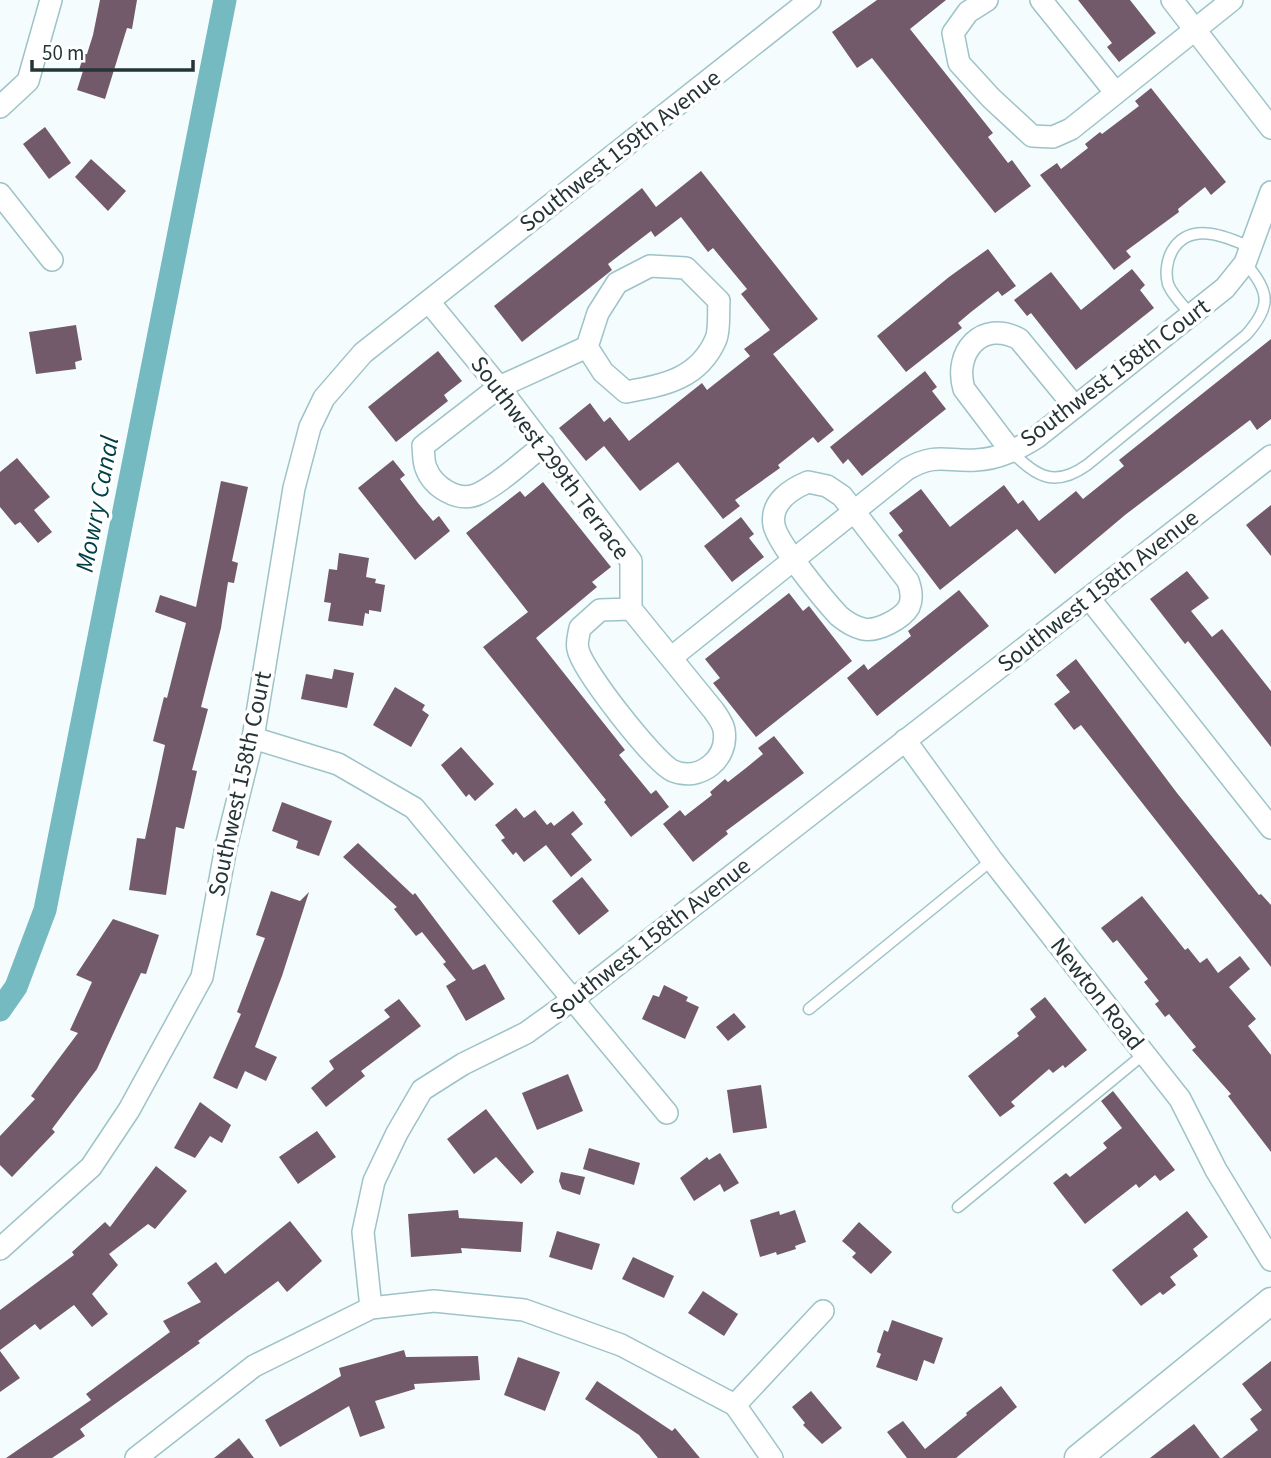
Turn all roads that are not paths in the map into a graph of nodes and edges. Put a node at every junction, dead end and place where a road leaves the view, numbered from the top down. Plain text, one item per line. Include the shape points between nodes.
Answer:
1 (51, 0) edge
2 (810, 0) edge
3 (988, 0) edge
4 (1041, 0) edge
5 (1172, 0) edge
6 (1232, 0) edge
7 (1195, 29) junction
8 (1115, 92) junction
9 (0, 107) edge
10 (1271, 128) edge
11 (1271, 192) edge
12 (0, 194) edge
13 (1249, 256) junction
14 (51, 260) dead end
15 (429, 302) junction
16 (1191, 315) junction
17 (587, 347) junction
18 (499, 387) junction
19 (1075, 407) junction
20 (544, 445) junction
21 (1011, 452) junction
22 (1271, 456) edge
23 (856, 512) junction
24 (794, 559) junction
25 (1089, 598) junction
26 (631, 609) junction
27 (671, 657) junction
28 (253, 738) junction
29 (905, 740) junction
30 (1271, 828) edge
31 (992, 860) junction
32 (572, 1000) junction
33 (809, 1009) dead end
34 (1144, 1054) junction
35 (667, 1113) dead end
36 (958, 1207) dead end
37 (0, 1249) edge
38 (1271, 1260) edge
39 (1271, 1301) edge
40 (371, 1308) junction
41 (822, 1311) dead end
42 (735, 1405) junction
43 (1081, 1457) edge
44 (136, 1458) edge
45 (772, 1458) edge

1 - 9 street via 28,81
2 - 15 street, Southwest 159th Avenue
3 - 8 street via 968,12 953,33 959,63 1032,136 1053,137 1071,129
4 - 8 street
5 - 7 street
6 - 7 street
7 - 8 street
7 - 10 street
11 - 13 street, Southwest 158th Court
12 - 14 street
13 - 16 street, Southwest 158th Court via 1225,288
13 - 16 lane via 1230,237 1206,233 1179,242 1168,259 1168,284
13 - 21 lane via 1268,300 1264,318 1246,335 1068,476 1050,478 1033,472
15 - 18 street, Southwest 299th Terrace
15 - 28 street, Southwest 158th Court via 363,353 324,398 310,427 294,488
16 - 19 street, Southwest 158th Court
17 - 17 street via 603,372 626,392 665,384 698,368 717,337 719,301 686,268 650,266 617,283 598,313
17 - 18 street
18 - 20 street, Southwest 299th Terrace
18 - 20 street via 422,446 426,469 440,488 452,495 475,495 499,482
19 - 21 street, Southwest 158th Court
19 - 21 street via 1019,339 997,332 978,339 964,356 960,376 964,389
20 - 26 street, Southwest 299th Terrace via 632,561
21 - 23 street, Southwest 158th Court via 986,460 927,460 899,475
22 - 25 street, Southwest 158th Avenue
23 - 24 street, Southwest 158th Court
23 - 24 street via 827,486 807,482 790,490 776,507 774,524
23 - 24 street via 908,581 912,594 908,608 892,621 864,630 841,617
24 - 27 street, Southwest 158th Court
25 - 29 street, Southwest 158th Avenue
25 - 30 street
26 - 27 street
26 - 27 street via 600,610 580,628 577,649 586,669 654,757 671,770 698,773 720,756 724,727
28 - 32 street via 338,764 414,808
28 - 37 street, Southwest 158th Court via 226,847 202,977 92,1167
29 - 31 street, Newton Road
29 - 32 street, Southwest 158th Avenue
31 - 33 lane
31 - 34 street, Newton Road
32 - 35 street
32 - 40 street, Southwest 158th Avenue via 526,1033 422,1090 374,1181 362,1232
34 - 36 lane
34 - 38 street, Newton Road via 1180,1099 1216,1170
39 - 43 street
40 - 42 street via 434,1301 524,1310 621,1345
40 - 44 street via 254,1366
41 - 42 street
42 - 45 street

